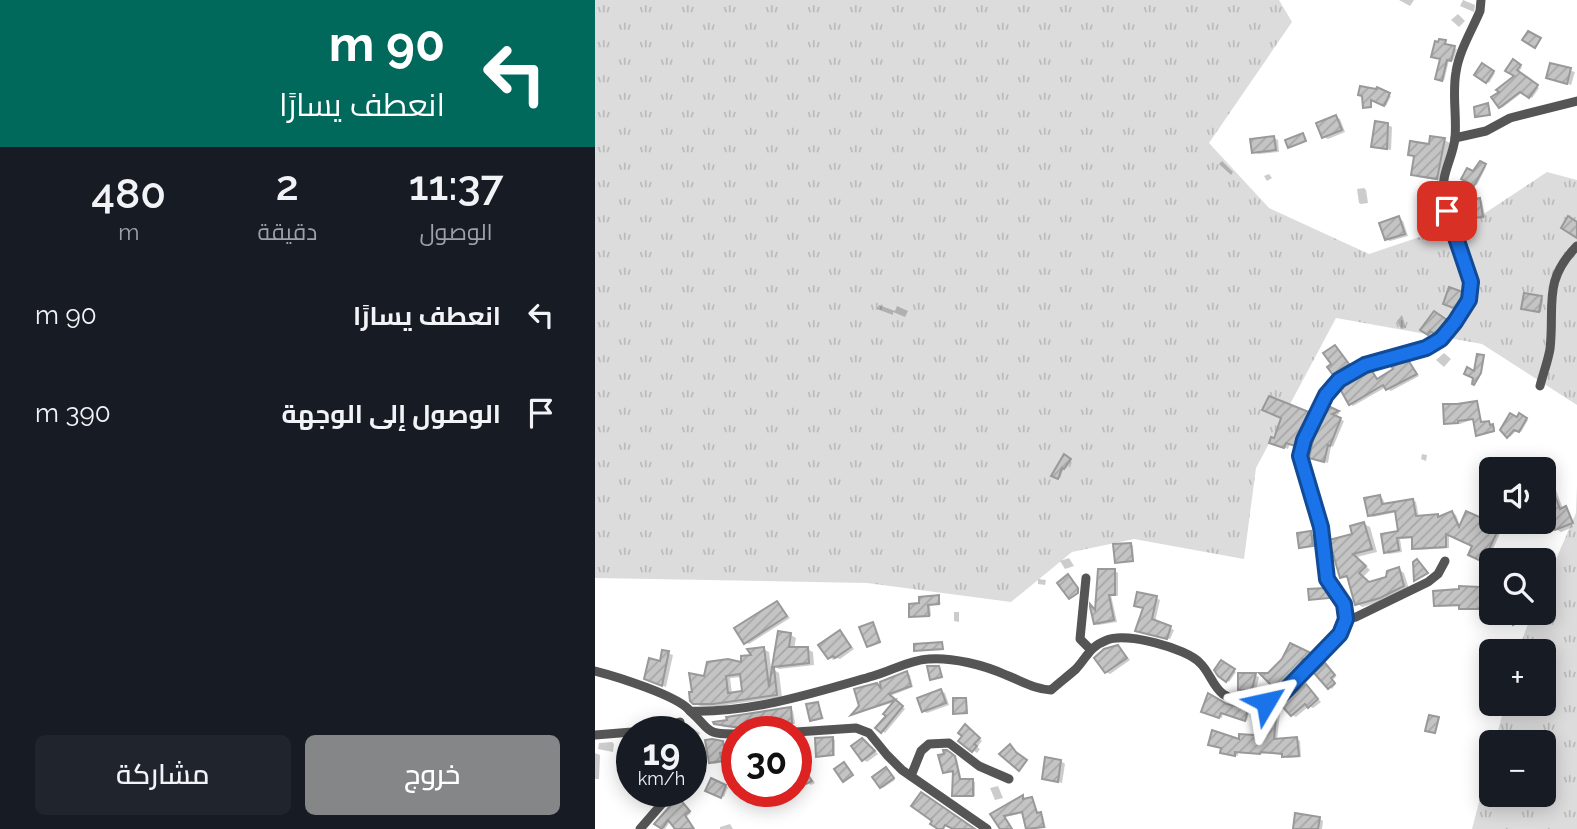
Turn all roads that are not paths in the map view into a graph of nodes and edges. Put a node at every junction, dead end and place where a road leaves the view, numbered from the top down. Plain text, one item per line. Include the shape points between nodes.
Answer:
1 (1482, 0) edge
2 (1577, 101) edge
3 (1455, 138) junction
4 (1577, 246) edge
5 (1540, 386) dead end
6 (1445, 561) dead end
7 (1086, 578) dead end
8 (1346, 619) junction
9 (1090, 649) junction
10 (595, 671) edge
11 (688, 708) junction
12 (684, 716) edge
13 (812, 731) edge
14 (616, 733) edge
15 (595, 735) edge
16 (721, 735) edge
17 (911, 776) junction
18 (1009, 779) dead end
19 (659, 807) edge
20 (640, 829) edge
21 (987, 829) edge

1 - 3 street via 1456,70
2 - 3 street
3 - 8 street via 1443,195 1471,282 1469,300 1441,339 1426,348 1365,365 1339,380 1326,395 1300,456 1321,527 1327,579 1344,604
4 - 5 street via 1562,261 1551,292 1550,350
6 - 8 street via 1439,574 1428,582
7 - 9 street via 1080,639
8 - 9 street via 1340,634 1282,694 1266,702 1221,693 1200,662 1188,653 1135,638 1110,638
9 - 11 street via 1051,690 1037,689 986,668 932,659 762,704 710,711
10 - 11 street
11 - 12 street
11 - 16 street via 710,731
13 - 17 street via 863,729
14 - 15 street
17 - 18 street via 921,751 929,744 949,743 979,766
17 - 21 street
19 - 20 street

